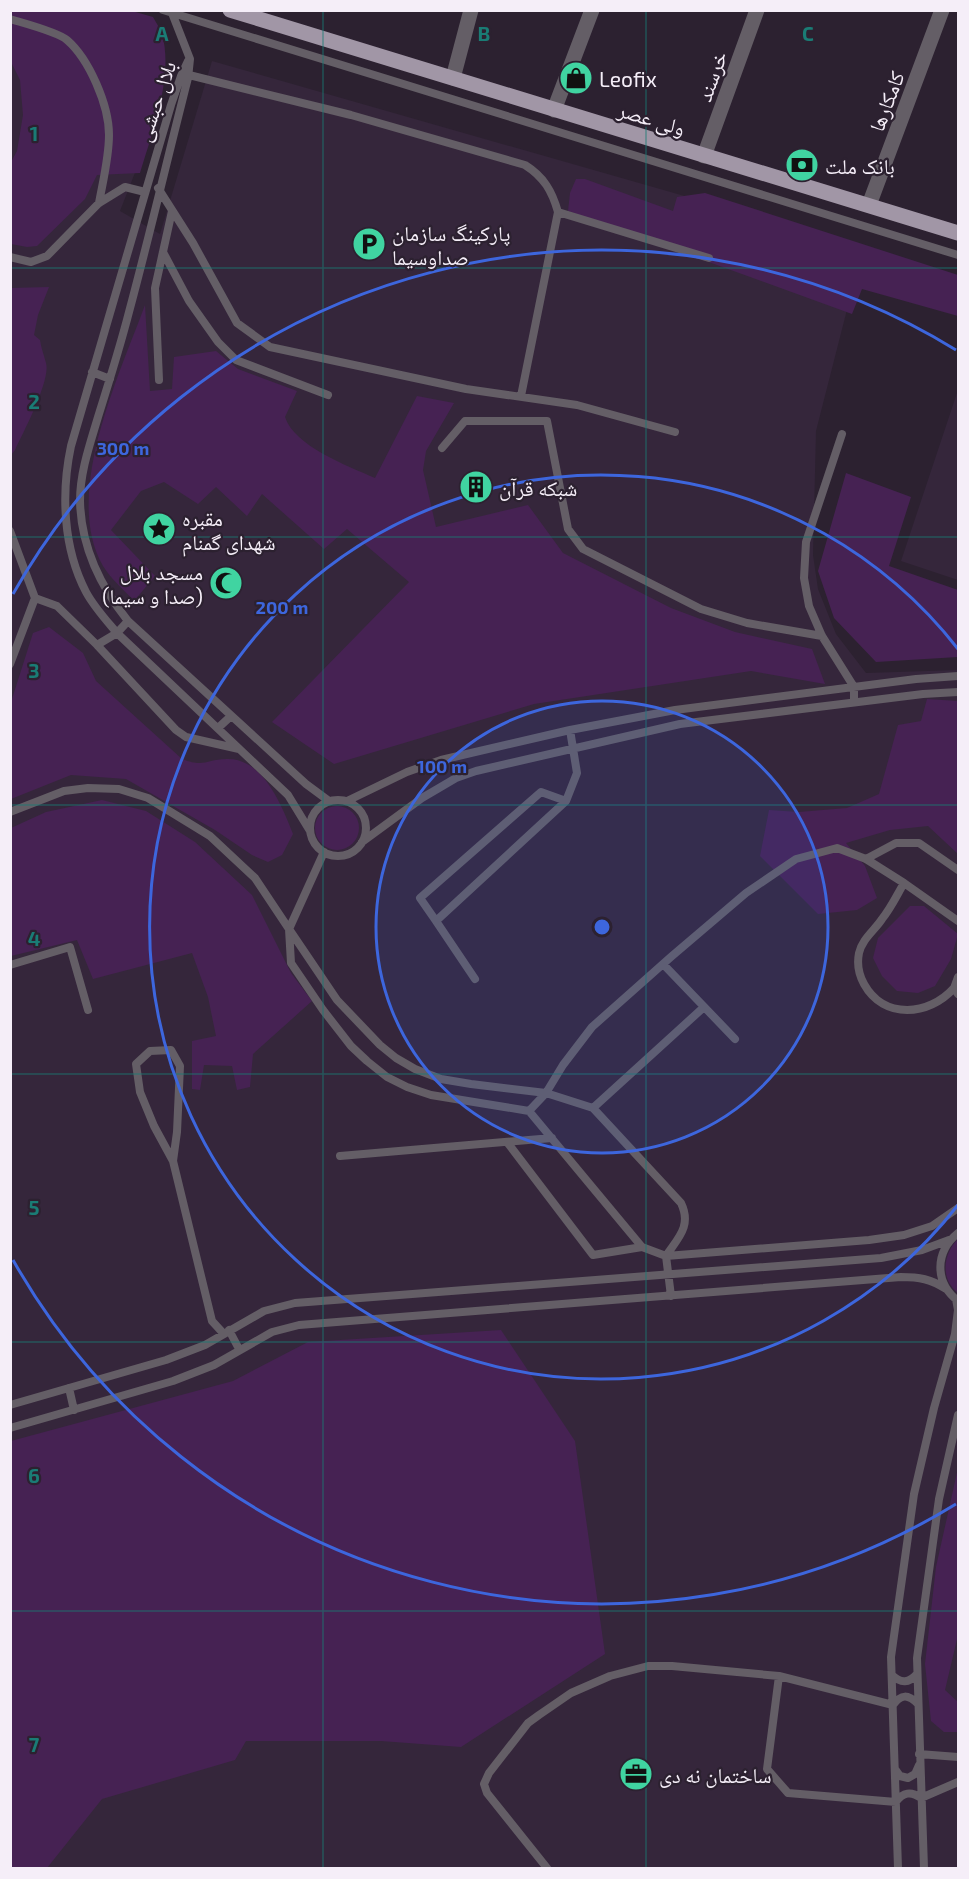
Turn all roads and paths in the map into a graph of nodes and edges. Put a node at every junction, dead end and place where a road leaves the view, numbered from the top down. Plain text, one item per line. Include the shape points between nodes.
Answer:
1 (471, 10) edge
2 (592, 10) edge
3 (757, 10) edge
4 (942, 10) edge
5 (169, 11) edge
6 (236, 11) edge
7 (10, 19) edge
8 (189, 59) junction
9 (189, 75) junction
10 (453, 78) junction
11 (554, 110) junction
12 (704, 156) junction
13 (152, 171) junction
14 (159, 190) junction
15 (145, 192) junction
16 (99, 203) junction
17 (869, 205) junction
18 (172, 211) junction
19 (558, 212) junction
20 (958, 234) edge
21 (128, 251) junction
22 (163, 252) junction
23 (958, 255) edge
24 (143, 256) junction
25 (10, 257) edge
26 (709, 258) dead end
27 (92, 372) junction
28 (110, 379) junction
29 (159, 381) dead end
30 (328, 395) dead end
31 (521, 396) junction
32 (675, 432) dead end
33 (842, 434) dead end
34 (442, 448) dead end
35 (10, 531) edge
36 (35, 598) junction
37 (128, 621) junction
38 (117, 633) junction
39 (822, 636) junction
40 (97, 645) junction
41 (10, 664) edge
42 (958, 676) edge
43 (854, 687) junction
44 (958, 692) edge
45 (854, 702) junction
46 (231, 716) junction
47 (218, 728) junction
48 (570, 730) junction
49 (573, 747) junction
50 (241, 749) junction
51 (329, 801) junction
52 (347, 801) junction
53 (566, 801) junction
54 (10, 812) edge
55 (310, 831) junction
56 (362, 842) junction
57 (324, 852) junction
58 (866, 859) junction
59 (958, 870) edge
60 (904, 883) junction
61 (436, 921) junction
62 (958, 921) edge
63 (289, 929) junction
64 (663, 964) junction
65 (10, 965) edge
66 (958, 977) edge
67 (475, 979) dead end
68 (956, 991) edge
69 (336, 1000) junction
70 (704, 1007) junction
71 (88, 1010) dead end
72 (323, 1010) junction
73 (735, 1040) dead end
74 (546, 1094) junction
75 (593, 1108) junction
76 (529, 1111) junction
77 (552, 1138) junction
78 (507, 1142) junction
79 (340, 1156) dead end
80 (173, 1161) junction
81 (958, 1208) edge
82 (958, 1233) edge
83 (949, 1240) junction
84 (642, 1247) junction
85 (666, 1256) junction
86 (669, 1274) junction
87 (946, 1289) junction
88 (671, 1296) junction
89 (957, 1300) edge
90 (226, 1332) junction
91 (239, 1349) junction
92 (69, 1388) junction
93 (10, 1405) edge
94 (74, 1410) junction
95 (958, 1415) edge
96 (10, 1428) edge
97 (917, 1674) junction
98 (892, 1675) junction
99 (779, 1676) junction
100 (918, 1704) junction
101 (893, 1705) junction
102 (919, 1754) junction
103 (958, 1757) edge
104 (920, 1765) junction
105 (894, 1768) junction
106 (958, 1782) edge
107 (921, 1798) junction
108 (896, 1802) junction
109 (546, 1869) edge
110 (898, 1869) edge
111 (924, 1869) edge

1 - 10 street
2 - 11 street
3 - 12 street, خرسند
4 - 17 street, کامکارها
5 - 8 lane, بلال حبشی
5 - 23 lane
6 - 10 main road, ولی عصر
7 - 16 lane via 65,38 94,78 107,114 109,135
8 - 9 lane
8 - 13 lane, بلال حبشی
9 - 14 lane
9 - 19 lane via 351,115 525,165 539,174 552,191
10 - 11 main road, ولی عصر
11 - 12 main road, ولی عصر
12 - 17 main road, ولی عصر
13 - 14 lane
13 - 15 lane, بلال حبشی
14 - 18 lane
14 - 24 lane
15 - 16 lane via 125,187
15 - 21 lane, بلال حبشی
16 - 25 lane via 47,256 31,262
17 - 20 main road, ولی عصر
18 - 22 lane
18 - 31 lane via 237,323 270,347
19 - 26 lane
19 - 31 lane
21 - 24 lane
21 - 27 lane, بلال حبشی
22 - 29 lane via 154,288
22 - 30 lane via 189,301 236,360
24 - 28 lane
27 - 28 lane
27 - 38 lane, بلال حبشی via 67,464 65,511 81,582
28 - 37 lane via 83,471 80,501 89,555 100,580
31 - 32 lane via 577,405
33 - 39 lane via 806,543 804,578 809,606
34 - 39 lane via 465,421 547,421 568,529 584,549 702,609 747,623
35 - 36 lane
36 - 40 lane via 57,606
36 - 41 lane
37 - 38 lane
37 - 46 lane
38 - 40 lane
38 - 47 lane, بلال حبشی
39 - 43 lane
40 - 50 lane via 176,730 186,737
42 - 43 lane
43 - 45 lane
43 - 48 lane via 675,710
44 - 45 lane
45 - 49 lane via 680,724
46 - 47 lane
46 - 51 lane
47 - 50 lane, بلال حبشی
48 - 49 lane
48 - 52 lane via 441,760
49 - 53 lane via 577,773
49 - 56 lane via 456,778
50 - 55 lane, بلال حبشی via 288,795
51 - 52 lane
51 - 55 lane via 315,813
52 - 56 lane via 364,818
53 - 61 lane
53 - 61 lane via 541,792 420,898
54 - 63 lane via 64,791 88,788 119,789 148,798 229,852 255,878
55 - 57 lane
56 - 57 lane via 349,853
57 - 63 lane
58 - 59 lane via 896,843 919,843
58 - 60 lane
58 - 64 lane via 837,848 796,859 746,893
60 - 62 lane
60 - 68 lane via 884,918 861,944 858,956 862,980 879,1003 904,1010 937,1004
61 - 67 lane
63 - 69 lane
63 - 72 lane via 291,963
64 - 70 lane
64 - 74 lane via 592,1028
65 - 71 lane via 70,947
66 - 68 lane
69 - 72 lane
69 - 74 lane via 380,1045 415,1069 441,1079
70 - 73 lane
70 - 75 lane
72 - 76 lane via 367,1061 407,1087 451,1100
74 - 75 lane
74 - 76 lane
75 - 85 lane via 686,1213 683,1232
76 - 77 lane
77 - 78 lane
77 - 84 lane
78 - 79 lane
78 - 84 lane via 593,1255
80 - 80 lane via 180,1066 171,1050 150,1051 136,1064 140,1092
80 - 90 lane via 212,1321
81 - 85 lane via 932,1226 904,1235
82 - 83 lane
83 - 86 lane via 881,1258
83 - 87 lane via 940,1262
84 - 85 lane
85 - 86 lane
86 - 88 lane
86 - 90 lane via 296,1303 264,1311
87 - 88 lane via 919,1277 901,1277
87 - 89 lane
88 - 91 lane via 299,1325 272,1332
89 - 98 lane via 955,1334 914,1494 891,1657
90 - 91 lane
90 - 92 lane via 166,1360
91 - 94 lane via 214,1365 173,1381
92 - 93 lane
92 - 94 lane
94 - 96 lane
95 - 97 lane via 939,1499
97 - 98 lane via 904,1682
97 - 100 lane
98 - 101 lane
99 - 101 lane
99 - 108 lane via 767,1769 788,1793
99 - 109 lane via 648,1666 610,1676 571,1693 528,1723 484,1784
100 - 101 lane via 912,1697 904,1696
100 - 102 lane
101 - 105 lane
102 - 103 lane
102 - 104 lane
104 - 105 lane via 908,1778 900,1776
104 - 107 lane
105 - 108 lane
106 - 107 lane
107 - 108 lane via 908,1793
107 - 111 lane
108 - 110 lane

